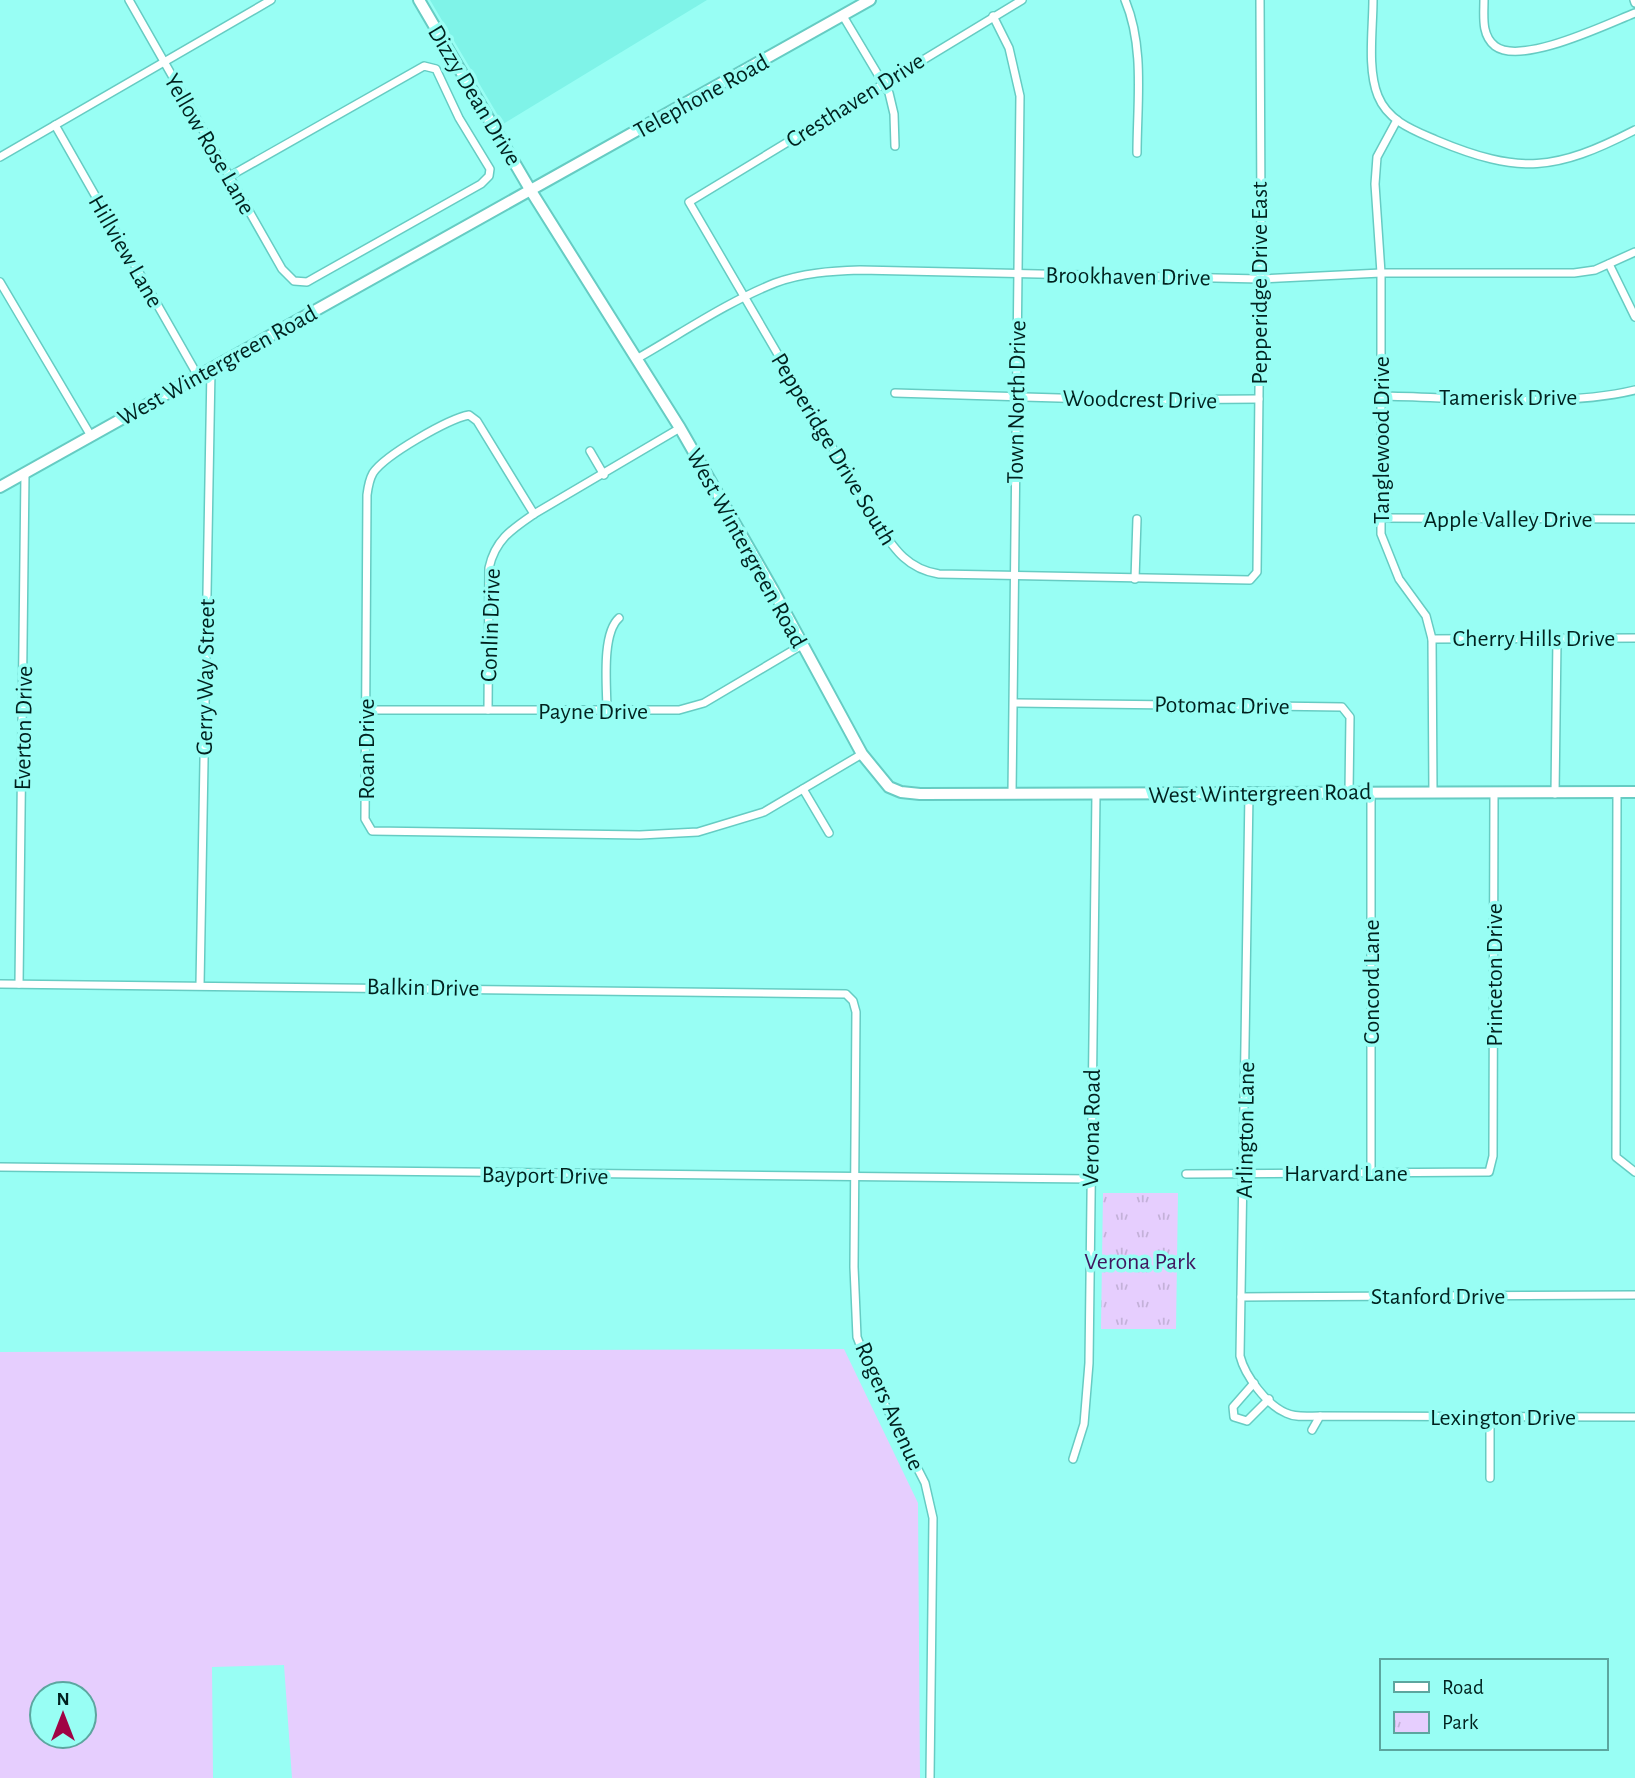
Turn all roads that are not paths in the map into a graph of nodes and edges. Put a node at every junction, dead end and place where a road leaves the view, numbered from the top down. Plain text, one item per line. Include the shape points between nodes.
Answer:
1 (129, 0) edge
2 (271, 0) edge
3 (418, 0) edge
4 (870, 0) edge
5 (1022, 0) edge
6 (1125, 0) edge
7 (1259, 0) edge
8 (1373, 0) edge
9 (1484, 0) edge
10 (1635, 13) edge
11 (844, 16) junction
12 (993, 16) junction
13 (162, 61) junction
14 (883, 82) junction
15 (1396, 120) junction
16 (55, 125) junction
17 (1635, 130) edge
18 (895, 146) dead end
19 (1137, 153) dead end
20 (0, 157) edge
21 (230, 176) junction
22 (531, 191) junction
23 (689, 202) joint
24 (1635, 252) edge
25 (1609, 264) junction
26 (1018, 273) junction
27 (1381, 273) junction
28 (1260, 279) junction
29 (0, 282) edge
30 (744, 298) junction
31 (1635, 317) edge
32 (638, 358) junction
33 (211, 369) junction
34 (198, 376) junction
35 (1635, 390) edge
36 (895, 393) dead end
37 (1017, 396) junction
38 (1381, 396) junction
39 (1259, 400) junction
40 (680, 428) junction
41 (91, 436) junction
42 (590, 451) dead end
43 (25, 473) junction
44 (604, 475) junction
45 (0, 487) edge
46 (534, 514) junction
47 (1380, 518) junction
48 (1137, 519) dead end
49 (1635, 519) edge
50 (1257, 567) joint
51 (1014, 576) junction
52 (1135, 579) junction
53 (619, 618) dead end
54 (1635, 638) edge
55 (1432, 639) junction
56 (1557, 639) junction
57 (802, 645) junction
58 (1014, 703) junction
59 (366, 710) junction
60 (488, 710) junction
61 (607, 712) junction
62 (862, 754) junction
63 (803, 789) junction
64 (1371, 791) junction
65 (1349, 792) junction
66 (1433, 792) junction
67 (1617, 792) junction
68 (1635, 792) edge
69 (1249, 793) junction
70 (1494, 793) junction
71 (1555, 793) junction
72 (1012, 794) junction
73 (1096, 794) junction
74 (829, 833) dead end
75 (0, 984) edge
76 (19, 984) junction
77 (200, 985) junction
78 (846, 994) joint
79 (1493, 1157) joint
80 (0, 1167) edge
81 (1635, 1172) edge
82 (1244, 1173) junction
83 (1371, 1173) junction
84 (1186, 1174) dead end
85 (856, 1178) junction
86 (1091, 1179) junction
87 (1635, 1295) edge
88 (1241, 1297) junction
89 (1254, 1382) junction
90 (1269, 1399) junction
91 (1320, 1416) junction
92 (1371, 1417) joint
93 (1635, 1417) edge
94 (1490, 1418) junction
95 (1312, 1430) dead end
96 (1073, 1459) dead end
97 (1490, 1478) dead end
98 (930, 1778) edge

1 - 13 street, Yellow Rose Lane
2 - 13 street
3 - 22 street, Dizzy Dean Drive
4 - 11 street, Telephone Road
5 - 12 street, Cresthaven Drive
6 - 19 street via 1137,57
7 - 28 street, Pepperidge Drive East
8 - 15 street via 1376,90
9 - 10 street via 1485,32 1504,50 1553,46
11 - 14 street
11 - 22 street, Telephone Road
12 - 14 street, Cresthaven Drive
12 - 26 street, Town North Drive via 1009,47 1020,96
13 - 16 street
13 - 21 street, Yellow Rose Lane
14 - 18 street via 894,114
14 - 23 street, Cresthaven Drive
15 - 17 street via 1464,153 1519,163 1577,156
15 - 27 street, Tanglewood Drive via 1377,157
16 - 20 street
16 - 34 street, Hillview Lane
21 - 21 street, Yellow Rose Lane via 417,68 436,69 490,169 481,184 314,278 298,282 282,269
22 - 32 street, West Wintergreen Road
22 - 33 street, West Wintergreen Road
23 - 30 street, Pepperidge Drive South
24 - 25 street, Brookhaven Drive
25 - 27 street, Brookhaven Drive via 1574,272
25 - 31 street
26 - 28 street, Brookhaven Drive
26 - 30 street, Brookhaven Drive via 827,272 776,283
26 - 37 street, Town North Drive
27 - 28 street, Brookhaven Drive
27 - 38 street, Tanglewood Drive
28 - 39 street, Pepperidge Drive East
29 - 41 street
30 - 32 street, Brookhaven Drive
30 - 51 street, Pepperidge Drive South via 897,553 930,573
32 - 40 street, West Wintergreen Road
33 - 34 street, West Wintergreen Road
33 - 77 street, Gerry Way Street
34 - 41 street, West Wintergreen Road
35 - 38 street, Tamerisk Drive via 1557,399
36 - 37 street, Woodcrest Drive
37 - 39 street, Woodcrest Drive
37 - 51 street, Town North Drive
38 - 47 street, Tanglewood Drive
39 - 50 street, Pepperidge Drive East
40 - 44 street, Conlin Drive
40 - 57 street, West Wintergreen Road
41 - 43 street, West Wintergreen Road
42 - 44 street
43 - 45 street, West Wintergreen Road
43 - 76 street, Everton Drive
44 - 46 street, Conlin Drive
46 - 59 street, Roan Drive via 471,415 463,415 380,465 367,495
46 - 60 street, Conlin Drive via 503,537 492,556
47 - 49 street, Apple Valley Drive
47 - 55 street, Tanglewood Drive via 1390,562 1422,608
48 - 52 street
50 - 52 street, Pepperidge Drive South via 1250,580
51 - 52 street, Pepperidge Drive South
51 - 58 street, Town North Drive
53 - 61 street via 608,636
54 - 56 street, Cherry Hills Drive
55 - 56 street, Cherry Hills Drive
55 - 66 street, Tanglewood Drive
56 - 71 street
57 - 61 street, Payne Drive via 691,707 669,712
57 - 62 street, West Wintergreen Road
58 - 65 street, Potomac Drive via 1342,707 1350,717
58 - 72 street, Town North Drive
59 - 60 street, Payne Drive
59 - 63 street, Roan Drive via 365,819 372,831 698,832 764,812
60 - 61 street, Payne Drive
62 - 63 street, Roan Drive
62 - 72 street, West Wintergreen Road via 882,780 901,792
63 - 74 street
64 - 65 street, West Wintergreen Road
64 - 66 street, West Wintergreen Road
64 - 83 street, Concord Lane
65 - 69 street, West Wintergreen Road
66 - 70 street, West Wintergreen Road
67 - 68 street, West Wintergreen Road
67 - 71 street, West Wintergreen Road
67 - 81 street via 1616,1157
69 - 73 street, West Wintergreen Road
69 - 82 street, Arlington Lane
70 - 71 street, West Wintergreen Road
70 - 79 street, Princeton Drive
72 - 73 street, West Wintergreen Road
73 - 86 street, Verona Road
75 - 76 street, Balkin Drive
76 - 77 street, Balkin Drive
77 - 78 street, Balkin Drive
78 - 85 street, Rogers Avenue via 856,1012
79 - 83 street, Harvard Lane via 1489,1172 1481,1174
80 - 85 street, Bayport Drive
82 - 83 street, Harvard Lane
82 - 84 street, Harvard Lane
82 - 88 street, Arlington Lane
85 - 86 street, Bayport Drive
85 - 98 street, Rogers Avenue via 857,1337 882,1401 925,1483 933,1518
86 - 96 street, Verona Road via 1089,1363 1084,1424
87 - 88 street, Stanford Drive
88 - 89 street, Arlington Lane via 1240,1356
89 - 90 street, Arlington Lane
89 - 90 street via 1233,1407 1234,1417 1247,1421
90 - 91 street, Arlington Lane via 1287,1414
91 - 92 street, Arlington Lane
91 - 95 street
92 - 94 street, Lexington Drive
93 - 94 street, Lexington Drive
94 - 97 street

